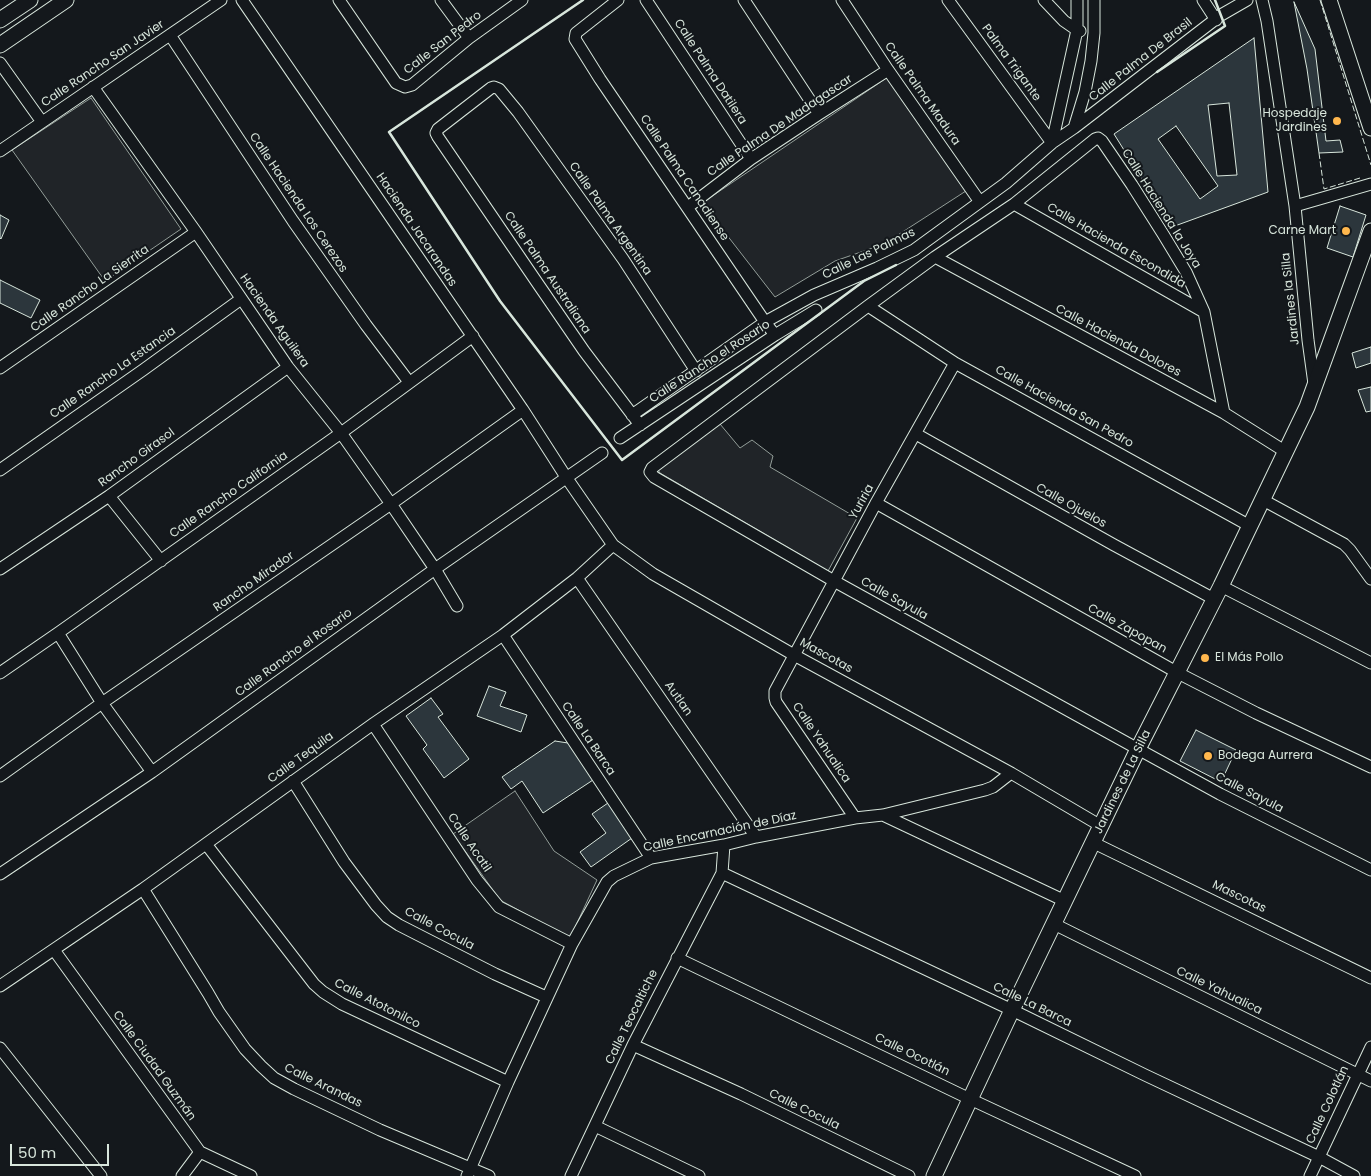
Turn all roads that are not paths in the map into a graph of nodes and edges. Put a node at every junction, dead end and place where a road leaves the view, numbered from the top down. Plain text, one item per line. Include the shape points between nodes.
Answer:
1 (30, 0) edge
2 (66, 0) edge
3 (221, 0) edge
4 (242, 0) edge
5 (339, 0) edge
6 (441, 0) edge
7 (522, 0) edge
8 (618, 0) edge
9 (646, 0) edge
10 (744, 0) edge
11 (842, 0) edge
12 (948, 0) edge
13 (1044, 0) edge
14 (1077, 0) edge
15 (1094, 0) edge
16 (1204, 0) edge
17 (1246, 0) edge
18 (1262, 0) edge
19 (1329, 0) edge
20 (0, 20) edge
21 (1216, 20) junction
22 (1077, 30) junction
23 (1094, 33) junction
24 (170, 35) junction
25 (468, 38) junction
26 (0, 45) edge
27 (0, 63) edge
28 (888, 70) junction
29 (93, 87) junction
30 (819, 114) junction
31 (42, 122) junction
32 (1074, 128) junction
33 (1371, 128) edge
34 (436, 133) joint
35 (1052, 142) junction
36 (0, 151) edge
37 (751, 159) junction
38 (1371, 184) edge
39 (980, 202) junction
40 (1014, 204) junction
41 (1295, 206) junction
42 (688, 207) junction
43 (1371, 231) edge
44 (196, 232) junction
45 (1366, 253) edge
46 (935, 257) junction
47 (241, 299) junction
48 (868, 306) junction
49 (816, 310) dead end
50 (1204, 312) junction
51 (765, 322) junction
52 (776, 335) junction
53 (473, 336) junction
54 (955, 363) junction
55 (288, 367) junction
56 (0, 368) edge
57 (696, 371) junction
58 (410, 382) junction
59 (1315, 388) junction
60 (523, 410) junction
61 (1224, 413) junction
62 (632, 415) junction
63 (640, 425) junction
64 (341, 433) junction
65 (916, 434) junction
66 (620, 438) dead end
67 (1286, 452) junction
68 (602, 453) dead end
69 (0, 470) edge
70 (566, 477) junction
71 (109, 496) junction
72 (1263, 500) junction
73 (876, 503) junction
74 (391, 504) junction
75 (1250, 526) junction
76 (613, 545) junction
77 (160, 561) junction
78 (0, 568) edge
79 (435, 569) junction
80 (577, 578) junction
81 (1371, 579) edge
82 (834, 581) junction
83 (1218, 593) junction
84 (457, 606) dead end
85 (58, 633) junction
86 (503, 635) junction
87 (794, 655) junction
88 (1371, 663) edge
89 (0, 673) edge
90 (1178, 673) junction
91 (102, 703) junction
92 (373, 724) junction
93 (1138, 750) junction
94 (1371, 767) edge
95 (152, 772) junction
96 (1011, 773) junction
97 (0, 776) edge
98 (293, 781) junction
99 (883, 815) junction
100 (855, 818) junction
101 (1101, 826) junction
102 (756, 836) junction
103 (1094, 843) junction
104 (206, 844) junction
105 (724, 845) junction
106 (651, 858) junction
107 (1371, 870) edge
108 (722, 873) junction
109 (0, 874) edge
110 (142, 889) junction
111 (1065, 901) junction
112 (1054, 924) junction
113 (572, 944) junction
114 (54, 950) junction
115 (677, 958) junction
116 (1371, 978) edge
117 (0, 986) edge
118 (546, 997) junction
119 (1012, 1010) junction
120 (633, 1045) junction
121 (1371, 1047) edge
122 (0, 1048) edge
123 (1357, 1075) junction
124 (1371, 1081) edge
125 (508, 1082) junction
126 (970, 1098) junction
127 (595, 1126) junction
128 (200, 1152) junction
129 (1319, 1158) junction
130 (469, 1172) edge
131 (101, 1176) edge
132 (182, 1176) edge
133 (250, 1176) edge
134 (489, 1176) edge
135 (571, 1176) edge
136 (699, 1176) edge
137 (909, 1176) edge
138 (934, 1176) edge
139 (1135, 1176) edge
140 (1310, 1176) edge
141 (1354, 1176) edge

1 - 20 street
2 - 26 street
3 - 24 street, Calle Rancho San Javier
4 - 53 street, Hacienda Jacarandas
5 - 25 street, Calle San Pedro via 396,82 405,87 412,86
6 - 25 street
7 - 25 street, Calle San Pedro
8 - 42 street, Calle Palma Canadiense via 574,35 575,39
9 - 37 street, Calle Palma Datilera
10 - 30 street
11 - 28 street, Calle Palma Madura
12 - 35 street, Palma Trigante
13 - 22 street
14 - 22 street
15 - 23 street
16 - 21 street
17 - 21 street, Calle Palma De Brasil
18 - 41 street, Jardines la Silla
19 - 33 street
21 - 32 street, Calle Palma De Brasil
22 - 23 street
22 - 35 street
23 - 32 street via 1085,92
24 - 29 street, Calle Rancho San Javier
24 - 58 street, Calle Hacienda Los Cerezos via 293,221
27 - 31 street
28 - 30 street, Calle Palma De Madagascar
28 - 39 street, Calle Palma Madura
29 - 31 street, Calle Rancho San Javier
29 - 44 street, Hacienda Aguilera
30 - 37 street, Calle Palma De Madagascar
31 - 36 street, Calle Rancho San Javier
32 - 35 street, Calle Palma De Brasil
34 - 57 street, Calle Palma Argentina via 491,88 497,88 518,112 623,259
34 - 62 street, Calle Palma Australiana via 584,351
35 - 39 street, Calle Las Palmas
37 - 42 street, Calle Palma De Madagascar
38 - 41 street
39 - 51 street, Calle Las Palmas via 914,250 814,295
40 - 46 street
40 - 50 street, Calle Hacienda Escondida
40 - 50 street, Calle Hacienda la Joya via 1098,138 1163,234 1186,272
41 - 59 street, Jardines la Silla
42 - 51 street, Calle Palma Canadiense
43 - 45 street, Jardines de La Silla
44 - 47 street, Hacienda Aguilera
44 - 56 street, Calle Rancho La Sierrita
45 - 59 street, Jardines de La Silla
46 - 48 street
46 - 61 street, Calle Hacienda Dolores
47 - 55 street, Hacienda Aguilera
47 - 69 street, Calle Rancho La Estancia
48 - 54 street, Calle Hacienda San Pedro
48 - 82 street, Calle Sayula via 650,472
49 - 52 street, Calle Rancho el Rosario
50 - 61 street, Calle Hacienda la Joya
51 - 52 street, Calle Palma Canadiense
51 - 57 street, Calle Las Palmas
52 - 63 street, Calle Rancho el Rosario
53 - 58 street, Calle Rancho California
53 - 60 street, Hacienda Jacarandas
54 - 65 street, Yuriria
54 - 75 street, Calle Hacienda San Pedro
55 - 64 street, Hacienda Aguilera
55 - 71 street, Rancho Girasol
57 - 62 street, Calle Las Palmas
58 - 64 street, Calle Rancho California
59 - 67 street, Jardines de La Silla
60 - 70 street, Hacienda Jacarandas
60 - 74 street, Rancho Mirador
61 - 67 street, Calle Hacienda Dolores
62 - 63 street, Calle Palma Australiana
63 - 66 street, Calle Rancho el Rosario
64 - 74 street, Hacienda Aguilera
64 - 77 street, Calle Rancho California
65 - 73 street, Yuriria
65 - 83 street, Calle Ojuelos via 1114,545
67 - 72 street, Jardines de La Silla
68 - 70 street, Calle Rancho el Rosario
70 - 76 street, Mascotas
70 - 79 street, Calle Rancho el Rosario
71 - 77 street
71 - 78 street, Rancho Girasol
72 - 75 street, Jardines de La Silla
72 - 81 street via 1344,544
73 - 82 street, Yuriria
73 - 90 street, Calle Zapopan
74 - 79 street, Hacienda Aguilera
74 - 91 street, Rancho Mirador
75 - 83 street, Jardines de La Silla
76 - 80 street, Calle Tequila
76 - 87 street, Mascotas via 654,574
77 - 85 street, Calle Rancho California
79 - 84 street, Hacienda Aguilera
79 - 95 street, Calle Rancho el Rosario
80 - 86 street, Calle Tequila
80 - 102 street, Autlan
82 - 87 street, Yuriria
82 - 93 street, Calle Sayula
83 - 88 street, Calle Ojuelos
83 - 90 street, Jardines de La Silla
85 - 89 street, Calle Rancho California
85 - 91 street
86 - 92 street, Calle Tequila
86 - 106 street, Calle La Barca
87 - 96 street, Mascotas
87 - 100 street, Calle Yahualica via 775,691 776,702
90 - 93 street, Jardines de La Silla
90 - 94 street, Calle Zapopan
91 - 95 street
91 - 97 street, Rancho Mirador
92 - 98 street, Calle Tequila
92 - 113 street, Calle Acatil via 477,880 499,907
93 - 101 street, Jardines de La Silla
93 - 107 street, Calle Sayula
95 - 109 street, Calle Rancho el Rosario
96 - 99 street, Calle Encarnación de Díaz via 985,790
96 - 101 street, Mascotas
98 - 104 street, Calle Tequila
98 - 118 street, Calle Cocula via 344,862 387,916 495,974
99 - 100 street, Calle Encarnación de Díaz
99 - 111 street
100 - 102 street, Calle Encarnación de Díaz
101 - 103 street, Jardines de La Silla
102 - 105 street, Calle Encarnación de Díaz
103 - 111 street, Jardines de La Silla
103 - 116 street, Mascotas
104 - 110 street, Calle Tequila
104 - 125 street, Calle Atotonilco via 323,992
105 - 106 street, Calle Encarnación de Díaz
105 - 108 street
106 - 113 street, Calle Encarnación de Díaz via 620,872 607,882
108 - 115 street, Calle Teocaltiche
108 - 119 street, Calle La Barca
110 - 114 street, Calle Tequila
110 - 130 street, Calle Arandas via 219,1012 246,1049 274,1078
111 - 112 street, Jardines de La Silla
112 - 119 street, Jardines de La Silla
112 - 123 street, Calle Yahualica
113 - 118 street, Calle Encarnación de Díaz
114 - 117 street, Calle Tequila
114 - 128 street, Calle Ciudad Guzmán
115 - 120 street, Calle Teocaltiche
115 - 126 street, Calle Ocotlán
118 - 125 street, Calle Encarnación de Díaz
119 - 126 street, Jardines de La Silla
119 - 129 street, Calle La Barca
120 - 127 street, Calle Teocaltiche
120 - 137 street, Calle Cocula
121 - 123 street, Calle Colotlán
122 - 131 street
123 - 124 street, Calle Yahualica
123 - 129 street, Calle Colotlán
125 - 130 street, Calle Encarnación de Díaz
126 - 138 street, Jardines de La Silla
126 - 139 street, Calle Ocotlán
127 - 135 street, Calle Teocaltiche
127 - 136 street
128 - 132 street
128 - 133 street, Calle Ciudad Guzmán
129 - 140 street, Calle Colotlán
129 - 141 street, Calle La Barca
130 - 134 street, Calle Arandas

